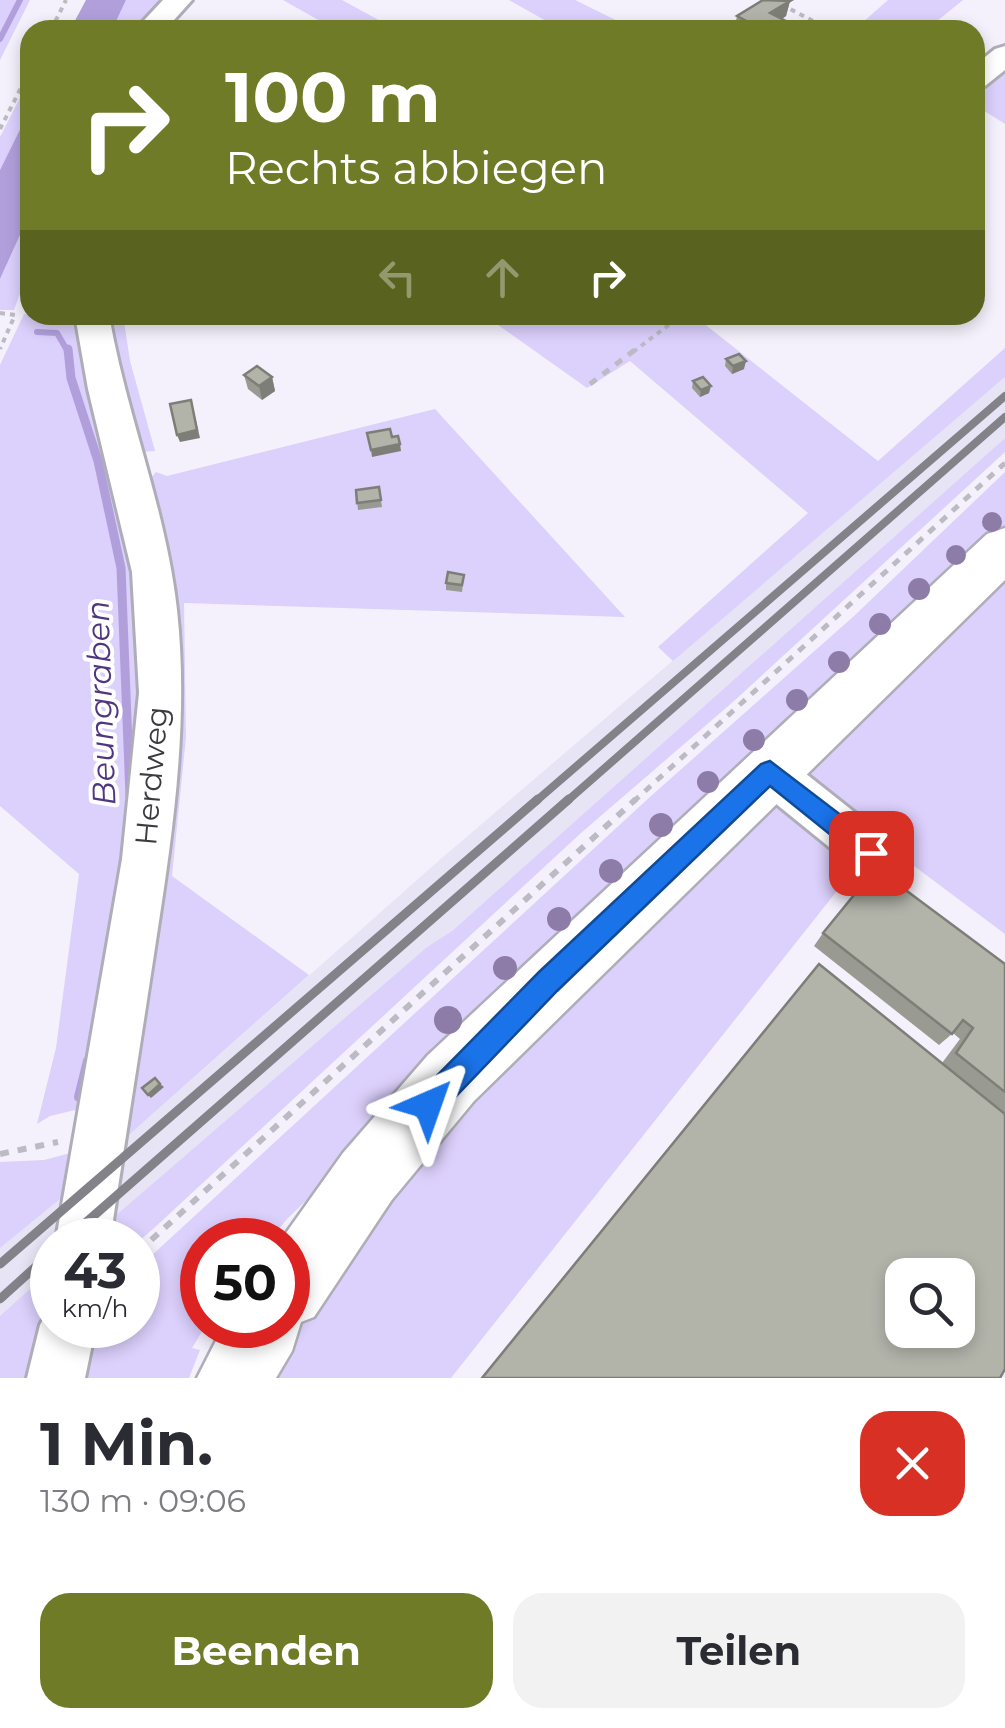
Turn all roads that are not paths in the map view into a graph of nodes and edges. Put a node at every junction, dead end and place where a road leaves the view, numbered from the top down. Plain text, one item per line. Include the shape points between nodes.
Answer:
1 (178, 0) edge
2 (159, 20) edge
3 (1005, 55) edge
4 (985, 72) edge
5 (94, 325) edge
6 (1005, 548) edge
7 (770, 772) junction
8 (871, 853) dead end
9 (87, 1218) edge
10 (310, 1259) edge
11 (63, 1348) edge
12 (252, 1348) edge
13 (56, 1378) edge
14 (234, 1378) edge

1 - 2 street
3 - 4 street
5 - 9 street, Herdweg via 152,566 160,652 150,818
6 - 7 main road
7 - 8 street
7 - 10 main road via 451,1078 367,1177
11 - 13 street
12 - 14 main road

